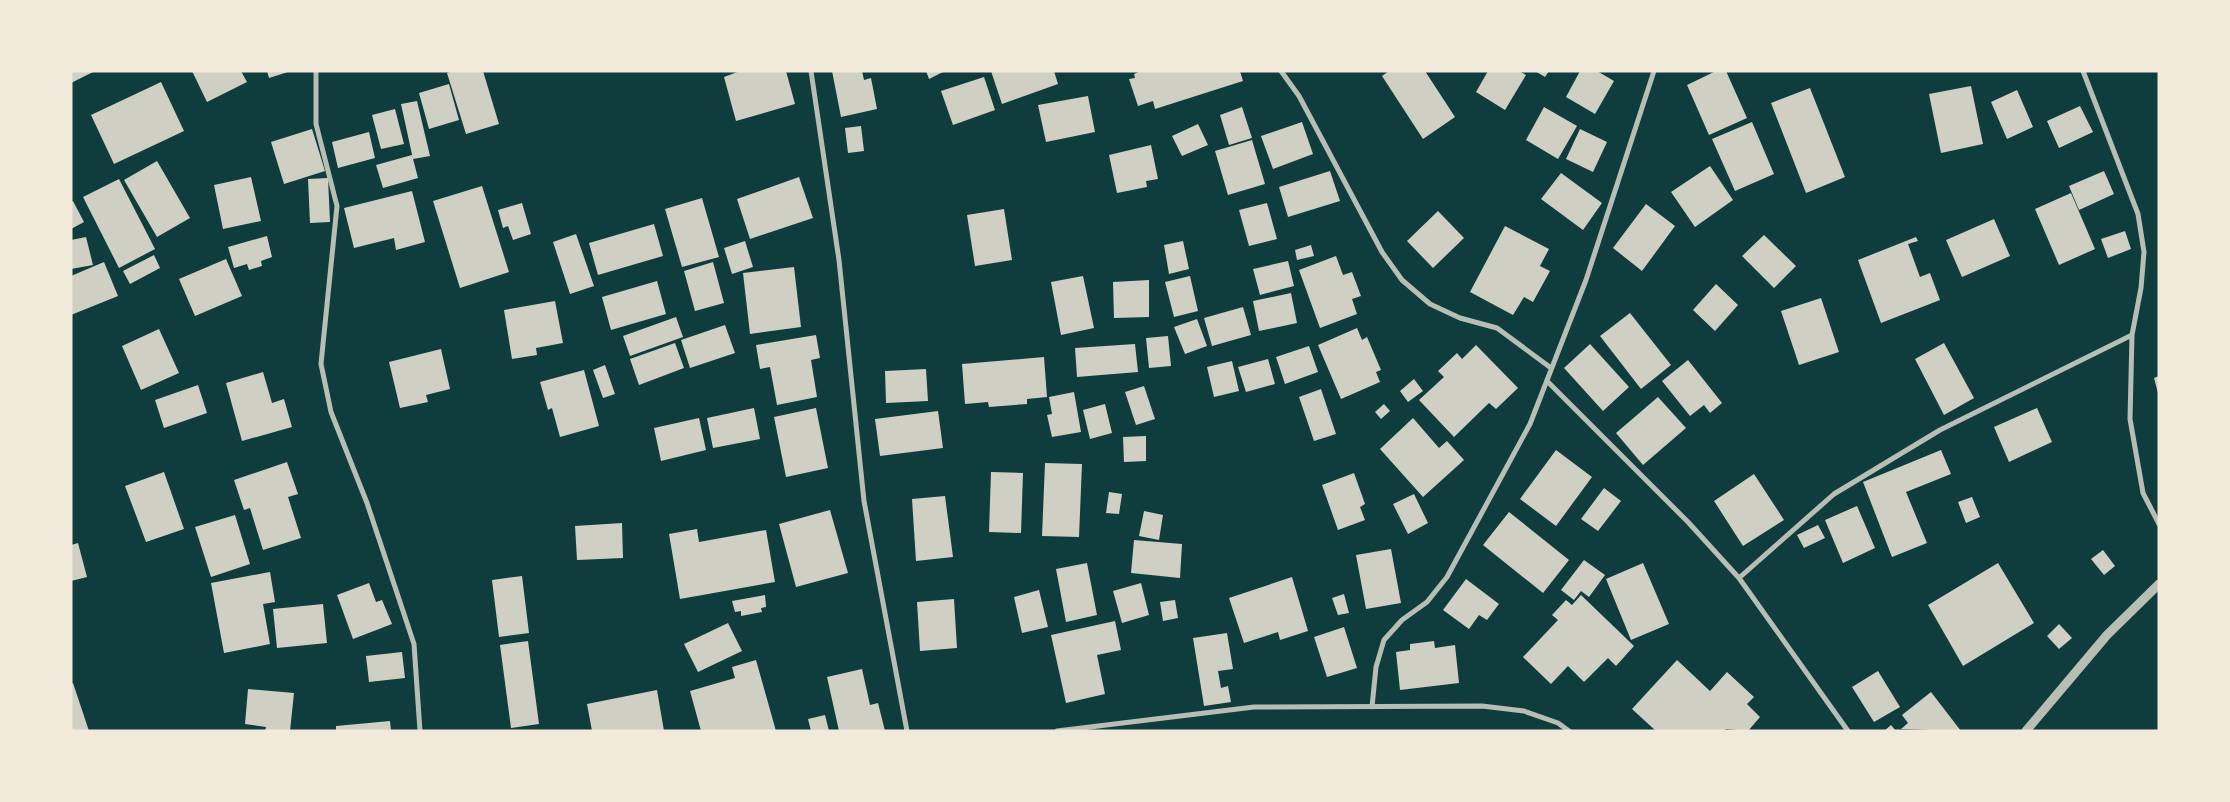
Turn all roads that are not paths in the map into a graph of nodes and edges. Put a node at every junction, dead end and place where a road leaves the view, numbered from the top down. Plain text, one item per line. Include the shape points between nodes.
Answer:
1 (316, 71) edge
2 (811, 71) edge
3 (1281, 71) edge
4 (1654, 71) edge
5 (2084, 71) edge
6 (2132, 335) junction
7 (1551, 368) junction
8 (1546, 381) junction
9 (2159, 524) edge
10 (1739, 578) junction
11 (2159, 584) edge
12 (1372, 707) junction
13 (420, 731) edge
14 (907, 731) edge
15 (1057, 731) edge
16 (1569, 731) edge
17 (1848, 731) edge
18 (2026, 731) edge

1 - 13 street via 316,124 337,206 321,364 331,412 367,503 414,644
2 - 14 street via 840,260 864,500
3 - 7 street via 1299,96 1382,252 1402,280 1430,304 1460,318 1497,328
4 - 7 street via 1586,280
5 - 6 street via 2138,214 2144,252
6 - 9 street via 2130,418 2143,493
6 - 10 street via 1940,430 1834,494
7 - 8 street
8 - 10 street via 1688,522
8 - 12 street via 1530,424 1447,577 1427,602 1402,620 1384,640 1376,667
10 - 17 street
11 - 18 street via 2107,635
12 - 15 street via 1254,707
12 - 16 street via 1482,706 1524,711

